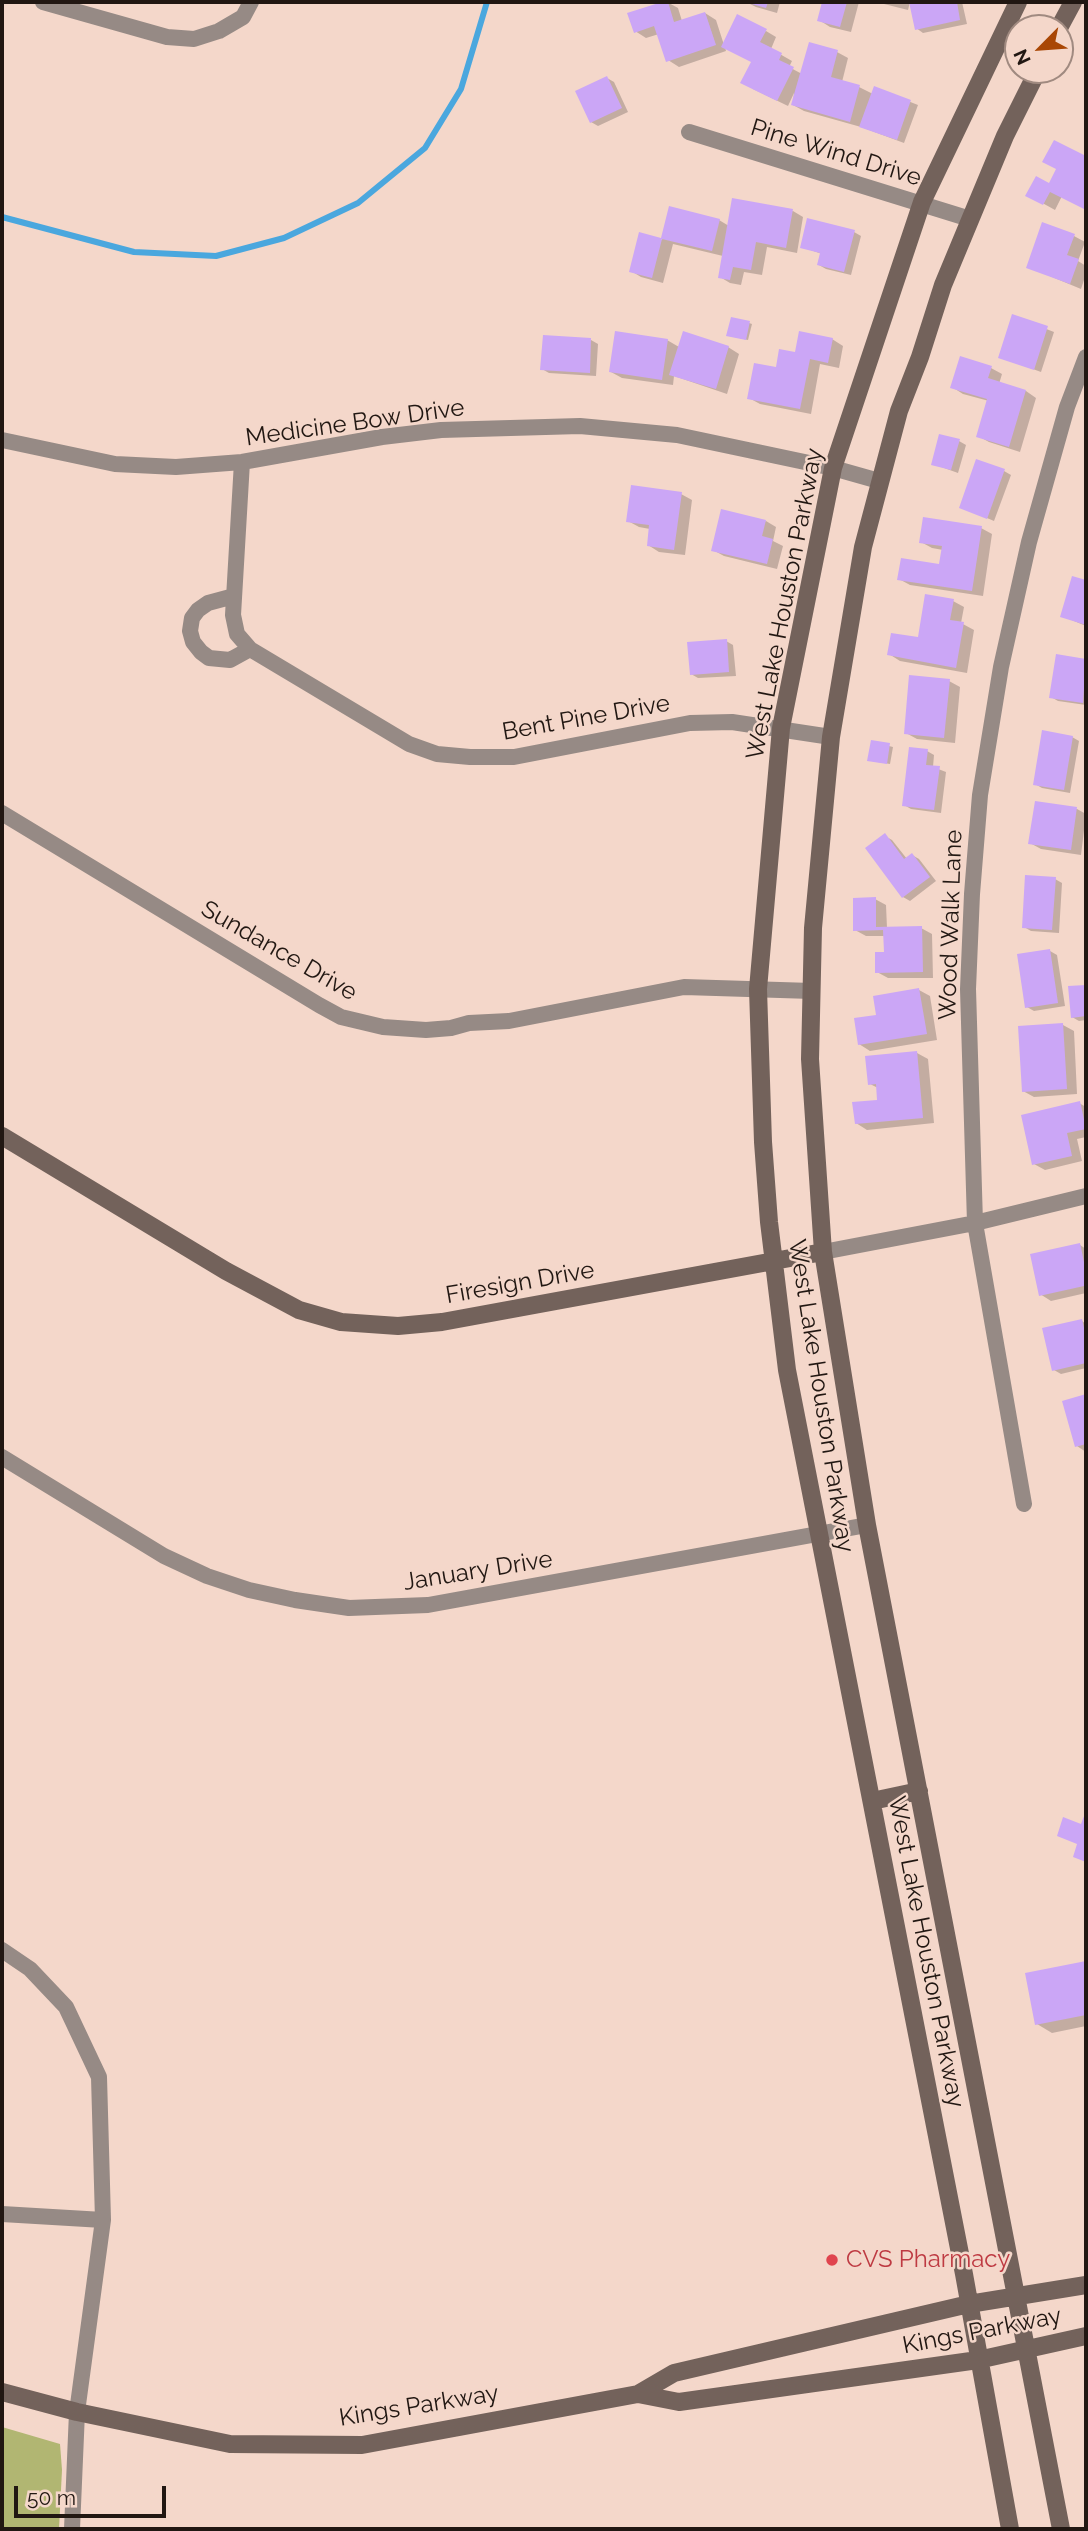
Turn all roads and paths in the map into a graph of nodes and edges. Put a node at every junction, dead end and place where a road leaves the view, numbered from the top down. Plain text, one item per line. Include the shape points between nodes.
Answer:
1 (43, 2) edge
2 (251, 2) edge
3 (1018, 2) edge
4 (1031, 84) edge
5 (690, 132) dead end
6 (922, 202) junction
7 (970, 219) junction
8 (1086, 357) edge
9 (2, 440) edge
10 (242, 462) junction
11 (834, 468) junction
12 (879, 481) junction
13 (234, 596) junction
14 (250, 649) junction
15 (781, 729) junction
16 (831, 737) junction
17 (2, 813) edge
18 (758, 989) junction
19 (812, 991) junction
20 (2, 1136) edge
21 (1086, 1196) edge
22 (975, 1223) junction
23 (823, 1252) junction
24 (772, 1261) junction
25 (2, 1457) edge
26 (1024, 1504) dead end
27 (867, 1525) junction
28 (818, 1534) junction
29 (919, 1791) junction
30 (872, 1801) junction
31 (2, 1950) edge
32 (2, 2214) edge
33 (103, 2220) junction
34 (1086, 2285) edge
35 (1016, 2297) junction
36 (969, 2304) junction
37 (1086, 2336) edge
38 (1027, 2350) junction
39 (978, 2360) junction
40 (2, 2392) edge
41 (638, 2394) junction
42 (77, 2412) junction
43 (72, 2529) edge
44 (1010, 2529) edge
45 (1061, 2529) edge

1 - 2 street via 167,37 194,39 243,17
3 - 6 main road, West Lake Houston Parkway
4 - 7 main road, West Lake Houston Parkway
5 - 6 street, Pine Wind Drive
6 - 7 street, Pine Wind Drive
6 - 11 main road, West Lake Houston Parkway
7 - 12 main road, West Lake Houston Parkway via 899,411
8 - 22 street, Wood Walk Lane via 1028,542 980,794 968,989
9 - 10 street, Medicine Bow Drive via 115,464 176,467
10 - 11 street, Medicine Bow Drive via 442,430 580,426 677,436
10 - 13 street
11 - 12 street, Medicine Bow Drive
11 - 15 main road, West Lake Houston Parkway
12 - 16 main road, West Lake Houston Parkway via 863,547
13 - 14 street via 237,634
13 - 14 street via 198,610 192,618 193,642 209,658 230,660
14 - 15 street, Bent Pine Drive via 409,744 437,754 514,757 691,723 732,722
15 - 16 street, Bent Pine Drive
15 - 18 main road, West Lake Houston Parkway
16 - 19 main road, West Lake Houston Parkway via 813,928
17 - 18 street, Sundance Drive via 319,1005 341,1017 383,1027 426,1030 509,1021 684,988
18 - 19 street, Sundance Drive
18 - 24 main road, West Lake Houston Parkway
19 - 23 main road, West Lake Houston Parkway via 810,1059
20 - 24 main road, Firesign Drive via 226,1272 299,1310 341,1322 398,1326 442,1322
21 - 22 street, Firesign Drive
22 - 23 street, Firesign Drive
22 - 26 street, Wood Walk Lane
23 - 24 main road, Firesign Drive
23 - 27 main road, West Lake Houston Parkway
24 - 28 main road, West Lake Houston Parkway
25 - 28 street, January Drive via 164,1556 207,1576 249,1590 349,1608 428,1605
27 - 28 street, January Drive
27 - 29 main road, West Lake Houston Parkway
28 - 30 main road, West Lake Houston Parkway
29 - 30 main road
29 - 35 main road, West Lake Houston Parkway
30 - 36 main road, West Lake Houston Parkway
31 - 33 street via 30,1969 66,2007 99,2077
32 - 33 street
33 - 42 street
34 - 35 main road, Kings Parkway
35 - 36 main road, Kings Parkway
35 - 38 main road, West Lake Houston Parkway
36 - 39 main road, West Lake Houston Parkway
36 - 41 main road, Kings Parkway via 674,2373
37 - 38 main road, Kings Parkway
38 - 39 main road, Kings Parkway
38 - 45 main road, West Lake Houston Parkway
39 - 41 main road, Kings Parkway via 679,2403
39 - 44 main road, West Lake Houston Parkway
40 - 42 main road, Kings Parkway
41 - 42 main road, Kings Parkway via 362,2445 230,2444
42 - 43 street

